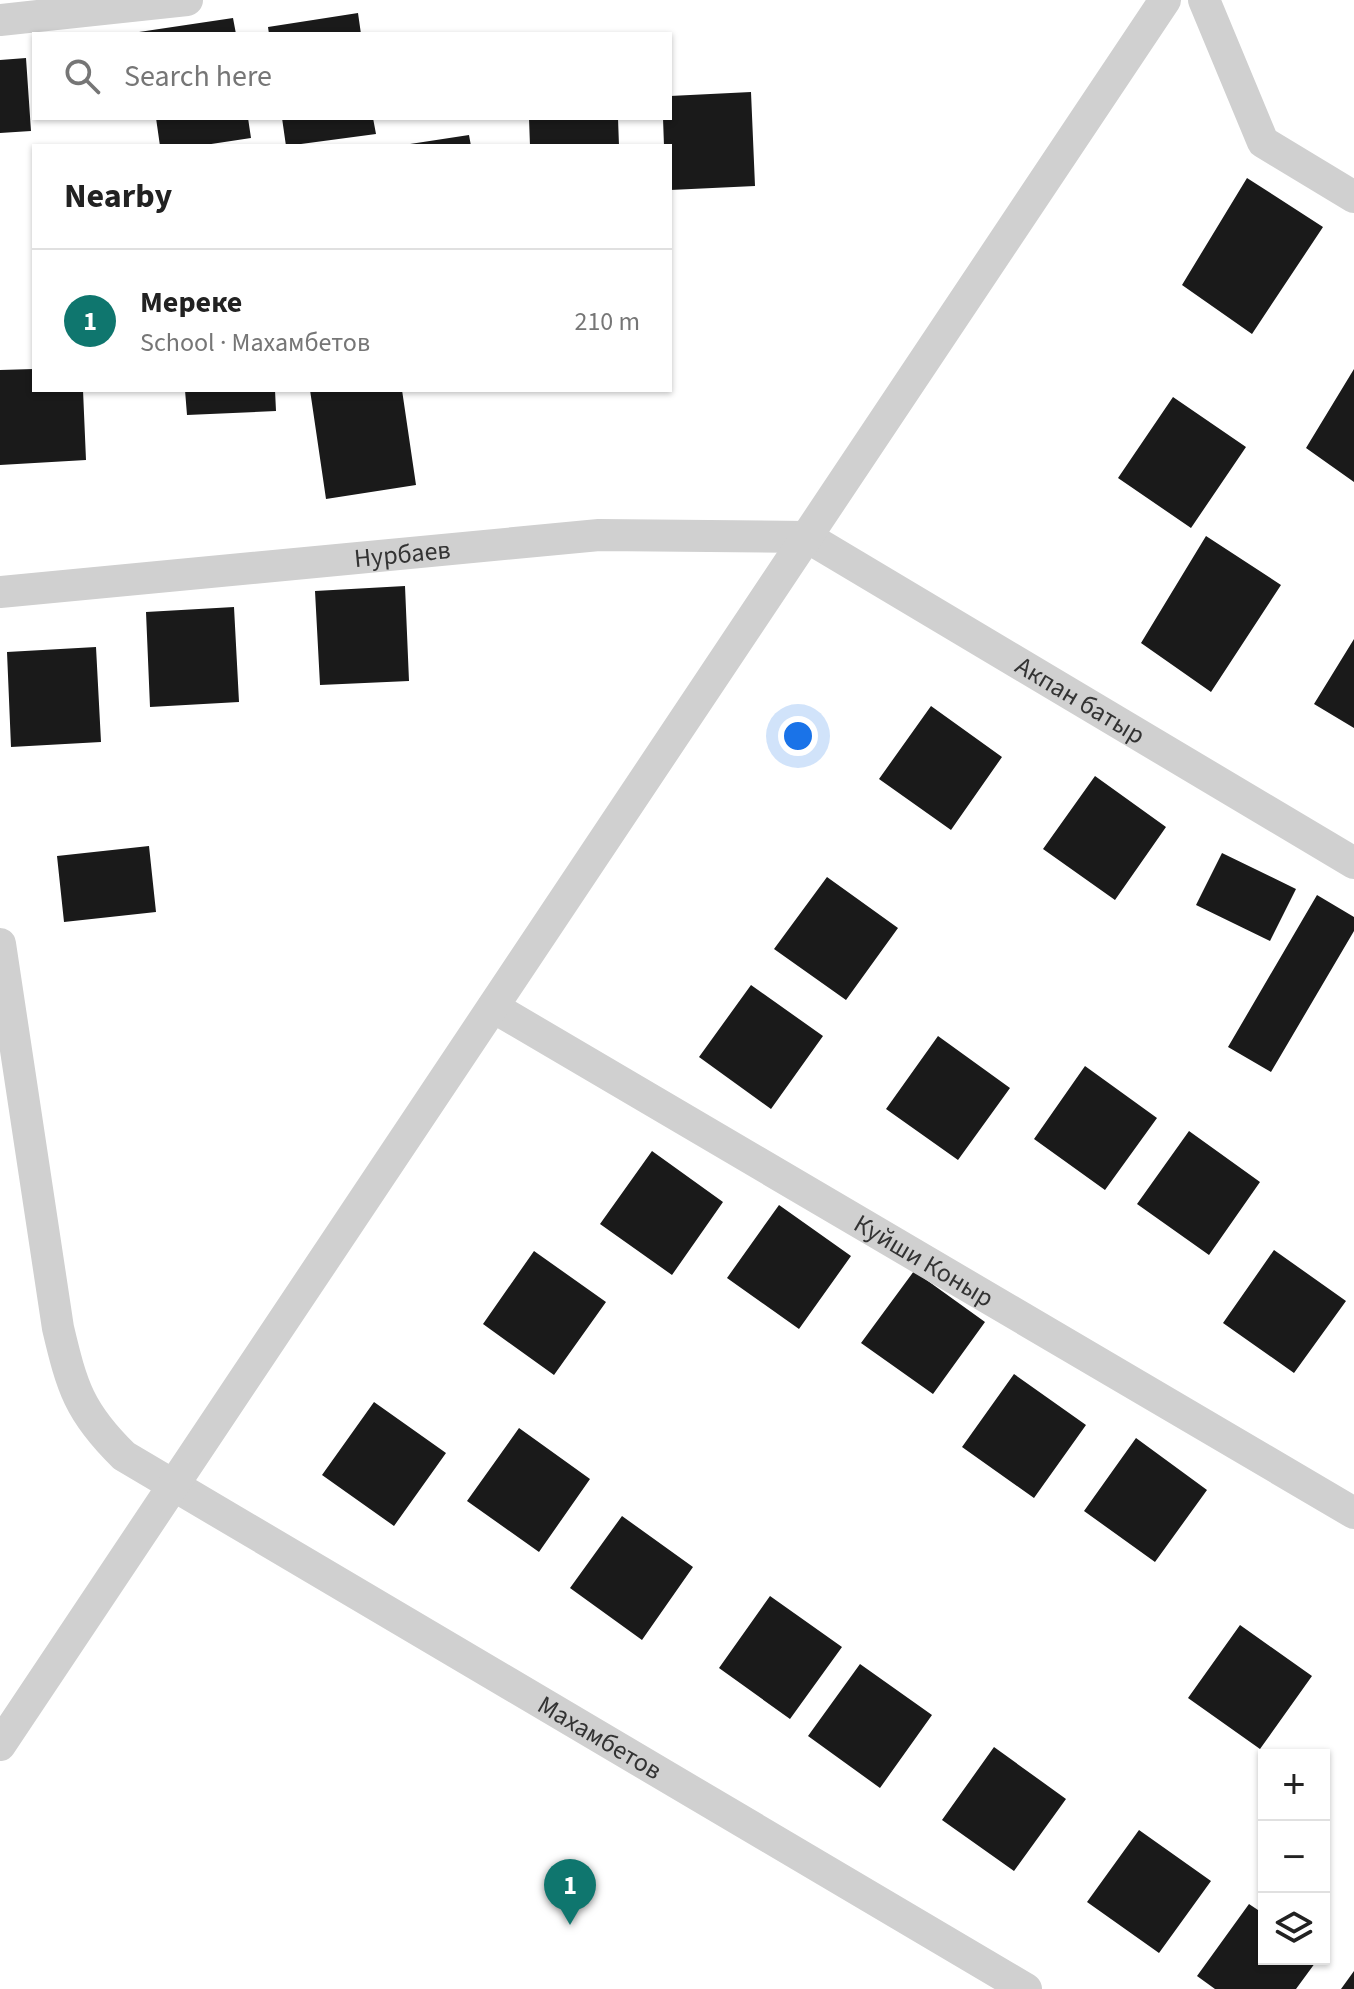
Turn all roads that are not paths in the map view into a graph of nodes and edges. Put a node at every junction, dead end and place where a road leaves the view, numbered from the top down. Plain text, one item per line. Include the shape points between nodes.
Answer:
1 (187, 0) edge
2 (1165, 0) edge
3 (1204, 0) edge
4 (0, 20) edge
5 (1354, 197) edge
6 (807, 537) junction
7 (0, 592) edge
8 (1354, 863) edge
9 (0, 944) edge
10 (493, 1007) junction
11 (173, 1486) junction
12 (1354, 1513) edge
13 (0, 1745) edge
14 (1026, 1989) edge

1 - 4 street
2 - 6 street
3 - 5 street via 1263,142
6 - 7 street, Нурбаев via 599,535
6 - 8 street, Акпан батыр
6 - 10 street
9 - 11 street, Махамбетов via 58,1328 72,1387 93,1426 124,1456
10 - 11 street
10 - 12 street, Куйши Коныр
11 - 13 street
11 - 14 street, Махамбетов

